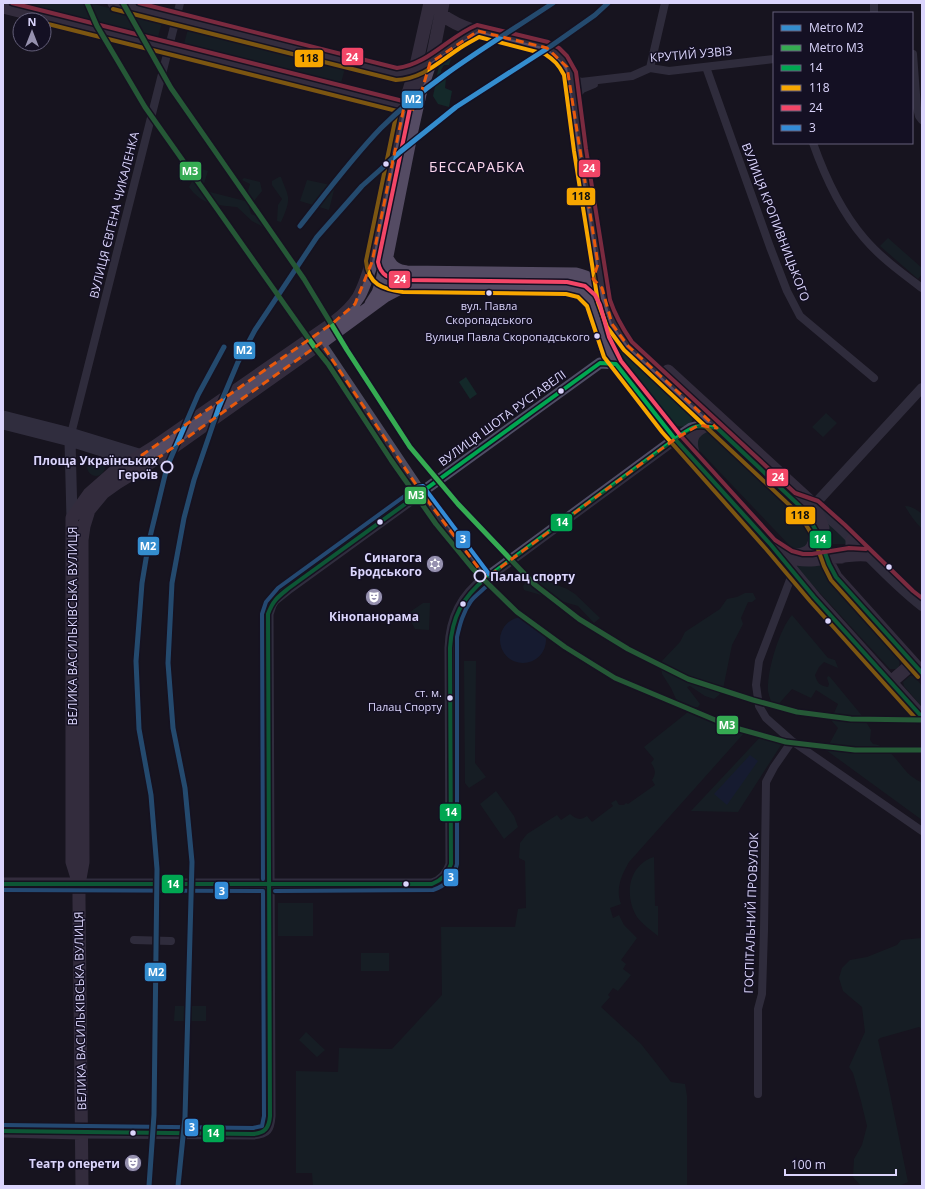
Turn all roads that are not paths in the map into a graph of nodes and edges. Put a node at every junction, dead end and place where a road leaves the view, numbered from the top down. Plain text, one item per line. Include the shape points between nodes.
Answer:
1 (114, 3) edge
2 (180, 3) edge
3 (430, 3) edge
4 (666, 3) edge
5 (3, 7) edge
6 (442, 8) edge
7 (176, 18) junction
8 (478, 31) junction
9 (168, 49) junction
10 (922, 52) edge
11 (913, 54) edge
12 (773, 59) edge
13 (430, 63) junction
14 (706, 67) junction
15 (650, 68) junction
16 (415, 70) junction
17 (571, 78) junction
18 (611, 79) junction
19 (573, 100) junction
20 (410, 109) junction
21 (922, 120) edge
22 (813, 144) edge
23 (386, 256) junction
24 (372, 262) junction
25 (598, 264) junction
26 (592, 279) junction
27 (382, 281) junction
28 (404, 286) junction
29 (567, 288) junction
30 (602, 288) junction
31 (922, 288) edge
32 (366, 311) junction
33 (321, 343) junction
34 (616, 364) junction
35 (874, 378) dead end
36 (922, 388) edge
37 (3, 416) edge
38 (3, 424) edge
39 (712, 426) junction
40 (70, 437) junction
41 (675, 439) junction
42 (140, 460) junction
43 (696, 462) junction
44 (421, 492) junction
45 (792, 498) junction
46 (814, 505) junction
47 (72, 518) junction
48 (814, 526) junction
49 (852, 540) junction
50 (771, 546) junction
51 (783, 552) junction
52 (845, 554) junction
53 (866, 554) junction
54 (827, 557) junction
55 (793, 572) junction
56 (834, 574) junction
57 (486, 578) junction
58 (922, 606) edge
59 (913, 663) junction
60 (922, 673) edge
61 (891, 682) junction
62 (922, 717) edge
63 (792, 741) junction
64 (922, 831) edge
65 (3, 884) edge
66 (79, 884) junction
67 (269, 885) junction
68 (134, 940) dead end
69 (171, 941) dead end
70 (758, 1094) dead end
71 (3, 1131) edge
72 (81, 1133) junction
73 (82, 1186) edge

1 - 7 main road
2 - 7 street, ВУЛИЦЯ ЄВГЕНА ЧИКАЛЕНКА
3 - 16 main road
4 - 15 street
5 - 9 main road
6 - 8 main road via 454,23
6 - 13 main road
7 - 9 street, ВУЛИЦЯ ЄВГЕНА ЧИКАЛЕНКА
7 - 16 main road via 398,74
8 - 13 main road
8 - 17 main road via 547,48 563,60
9 - 20 main road
9 - 40 street, ВУЛИЦЯ ЄВГЕНА ЧИКАЛЕНКА
10 - 11 street
11 - 21 street via 917,108
12 - 14 street, КРУТИЙ УЗВІЗ
13 - 16 main road
13 - 20 main road
14 - 15 street, КРУТИЙ УЗВІЗ via 668,71
14 - 35 street, ВУЛИЦЯ КРОПИВНИЦЬКОГО via 770,247 794,306 800,316
15 - 18 street, КРУТИЙ УЗВІЗ via 632,76
16 - 20 main road
17 - 18 street, КРУТИЙ УЗВІЗ via 581,82
17 - 19 main road
18 - 19 street, КРУТИЙ УЗВІЗ via 582,89
19 - 25 main road
20 - 23 main road, ВЕЛИКА ВАСИЛЬКІВСЬКА ВУЛИЦЯ
20 - 24 main road, ВЕЛИКА ВАСИЛЬКІВСЬКА ВУЛИЦЯ
22 - 31 street via 832,191 864,238
23 - 26 main road via 392,267 398,271 411,273 576,274
23 - 27 main road, ВЕЛИКА ВАСИЛЬКІВСЬКА ВУЛИЦЯ
24 - 27 main road via 374,273
24 - 42 main road, ВЕЛИКА ВАСИЛЬКІВСЬКА ВУЛИЦЯ via 360,296 347,313
25 - 26 main road
25 - 30 main road
26 - 29 main road via 579,286
26 - 30 main road
27 - 28 main road
27 - 32 main road, ВЕЛИКА ВАСИЛЬКІВСЬКА ВУЛИЦЯ via 378,293
28 - 29 main road
28 - 32 main road, ВЕЛИКА ВАСИЛЬКІВСЬКА ВУЛИЦЯ via 385,296
29 - 34 main road via 581,291 592,303 609,354
30 - 39 main road via 612,324 628,346
30 - 46 main road via 618,321 634,341
32 - 33 main road, ВЕЛИКА ВАСИЛЬКІВСЬКА ВУЛИЦЯ
33 - 42 main road, ВЕЛИКА ВАСИЛЬКІВСЬКА ВУЛИЦЯ via 160,456
33 - 44 street
34 - 41 main road
34 - 44 main road, ВУЛИЦЯ ШОТА РУСТАВЕЛІ via 600,363
36 - 46 street
37 - 40 main road
38 - 40 main road
39 - 41 main road via 696,426
39 - 43 main road via 697,430 692,438
39 - 45 main road
40 - 42 main road
40 - 47 main road
41 - 43 main road
41 - 57 main road
42 - 47 main road, ВЕЛИКА ВАСИЛЬКІВСЬКА ВУЛИЦЯ via 114,472 89,494
42 - 66 main road, ВЕЛИКА ВАСИЛЬКІВСЬКА ВУЛИЦЯ via 103,493 89,510 84,526 83,862
43 - 50 main road
44 - 57 street
44 - 67 main road, ВУЛИЦЯ ШОТА РУСТАВЕЛІ via 282,593 271,605 268,614
45 - 46 street
45 - 48 main road via 805,511
46 - 49 street
46 - 54 main road via 824,530
47 - 66 main road, ВЕЛИКА ВАСИЛЬКІВСЬКА ВУЛИЦЯ via 72,862
48 - 51 main road via 814,541 810,551 802,555
48 - 54 main road
49 - 52 main road via 852,548
49 - 53 street
50 - 51 main road
50 - 55 main road
51 - 54 main road via 796,559 812,560
52 - 53 main road
52 - 54 main road
52 - 56 main road via 838,561
53 - 58 street
54 - 56 main road
55 - 61 main road
55 - 63 street via 759,661 756,685 759,706 766,718
56 - 59 main road
57 - 67 main road via 468,593 457,612 451,636 451,864 444,878 432,884
59 - 60 main road
59 - 61 main road
61 - 62 main road
63 - 64 street
63 - 70 street, ГОСПІТАЛЬНИЙ ПРОВУЛОК via 766,782 764,938 762,994 758,1009
65 - 66 main road
66 - 67 main road
66 - 72 main road, ВЕЛИКА ВАСИЛЬКІВСЬКА ВУЛИЦЯ
67 - 72 main road, ВУЛИЦЯ ШОТА РУСТАВЕЛІ via 270,1124 266,1130 253,1134
68 - 69 street
71 - 72 main road
72 - 73 main road, ВЕЛИКА ВАСИЛЬКІВСЬКА ВУЛИЦЯ

